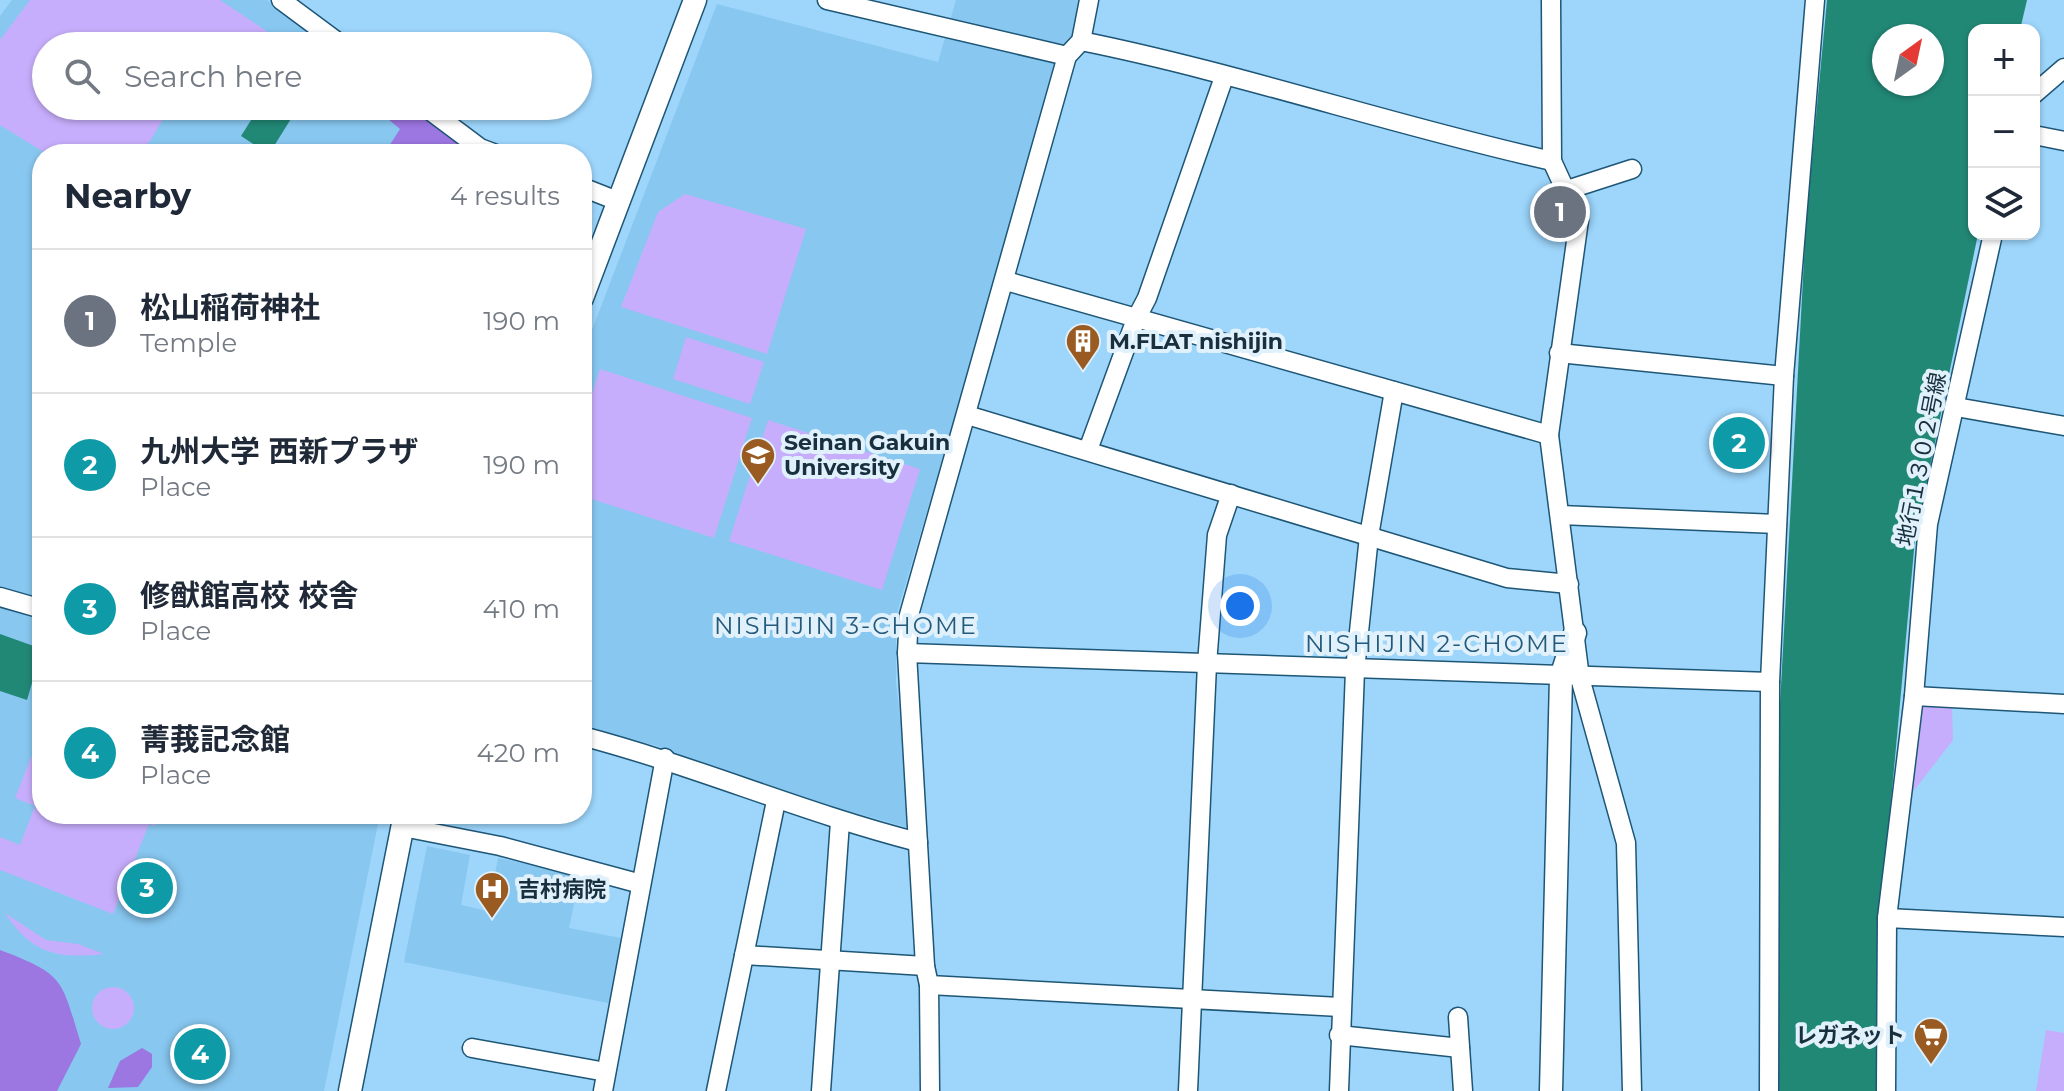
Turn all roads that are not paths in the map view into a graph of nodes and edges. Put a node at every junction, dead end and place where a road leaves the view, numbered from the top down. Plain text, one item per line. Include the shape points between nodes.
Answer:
1 (281, 0) edge
2 (695, 0) edge
3 (827, 0) edge
4 (1089, 0) edge
5 (1551, 0) edge
6 (1815, 0) edge
7 (324, 32) edge
8 (1081, 41) junction
9 (1067, 56) junction
10 (2064, 68) edge
11 (1224, 77) junction
12 (2040, 89) edge
13 (443, 120) edge
14 (2040, 136) edge
15 (2064, 141) edge
16 (475, 144) edge
17 (1552, 161) junction
18 (1632, 169) dead end
19 (1567, 190) junction
20 (592, 191) edge
21 (620, 202) junction
22 (1992, 240) edge
23 (592, 273) edge
24 (1006, 281) junction
25 (1136, 319) junction
26 (1559, 353) junction
27 (1784, 376) junction
28 (1394, 391) junction
29 (1956, 407) junction
30 (967, 415) junction
31 (2064, 426) edge
32 (1549, 435) junction
33 (1088, 450) junction
34 (1231, 494) junction
35 (1560, 515) junction
36 (1777, 524) junction
37 (1369, 536) junction
38 (1569, 584) junction
39 (0, 597) edge
40 (32, 606) edge
41 (1575, 633) joint
42 (907, 653) junction
43 (1207, 664) junction
44 (1355, 670) junction
45 (1571, 678) junction
46 (1770, 682) junction
47 (1914, 696) junction
48 (2064, 704) edge
49 (592, 739) edge
50 (665, 758) junction
51 (776, 801) junction
52 (840, 822) junction
53 (403, 824) edge
54 (416, 824) edge
55 (918, 842) junction
56 (641, 884) junction
57 (1887, 918) junction
58 (2064, 927) edge
59 (744, 955) junction
60 (830, 962) junction
61 (925, 966) junction
62 (929, 985) junction
63 (1194, 1002) junction
64 (1340, 1007) junction
65 (1458, 1017) dead end
66 (1339, 1035) junction
67 (472, 1048) dead end
68 (1460, 1048) junction
69 (605, 1082) edge
70 (350, 1091) edge
71 (716, 1091) edge
72 (821, 1091) edge
73 (930, 1091) edge
74 (1188, 1091) edge
75 (1339, 1091) edge
76 (1463, 1091) edge
77 (1551, 1091) edge
78 (1632, 1091) edge
79 (1769, 1091) edge
80 (1886, 1091) edge

1 - 7 street
2 - 21 street
3 - 9 street
4 - 8 street
5 - 17 street
6 - 27 street
8 - 9 street
8 - 11 street
9 - 24 street
10 - 12 street
11 - 17 street
11 - 25 street
13 - 16 street
14 - 15 street
17 - 19 street
18 - 19 street
19 - 26 street via 1579,220
20 - 21 street
21 - 23 street
22 - 29 street, 地行１３０２号線
24 - 25 street
24 - 30 street
25 - 28 street
25 - 33 street
26 - 27 street
26 - 32 street
27 - 36 street
28 - 32 street
28 - 37 street
29 - 31 street
29 - 47 street, 地行１３０２号線 via 1928,524
30 - 33 street
30 - 42 street via 909,615
32 - 35 street
33 - 34 street
34 - 37 street
34 - 43 street via 1217,535
35 - 36 street
35 - 38 street
36 - 46 street
37 - 38 street via 1507,578
37 - 44 street
38 - 41 street
39 - 40 street
41 - 45 street
42 - 43 street
42 - 55 street
43 - 44 street
43 - 63 street
44 - 45 street
44 - 64 street
45 - 46 street
45 - 77 street
45 - 78 street via 1626,843
46 - 79 street
47 - 48 street
47 - 57 street, 地行１３０２号線
49 - 50 street
50 - 51 street
50 - 56 street
51 - 52 street
51 - 59 street
52 - 55 street
52 - 60 street
53 - 70 street
54 - 56 street
55 - 61 street
56 - 69 street
57 - 58 street
57 - 80 street, 地行１３０２号線
59 - 60 street
59 - 71 street
60 - 61 street
60 - 72 street
61 - 62 street
62 - 63 street
62 - 73 street
63 - 64 street
63 - 74 street
64 - 66 street
65 - 68 street
66 - 68 street
66 - 75 street
67 - 69 street
68 - 76 street

